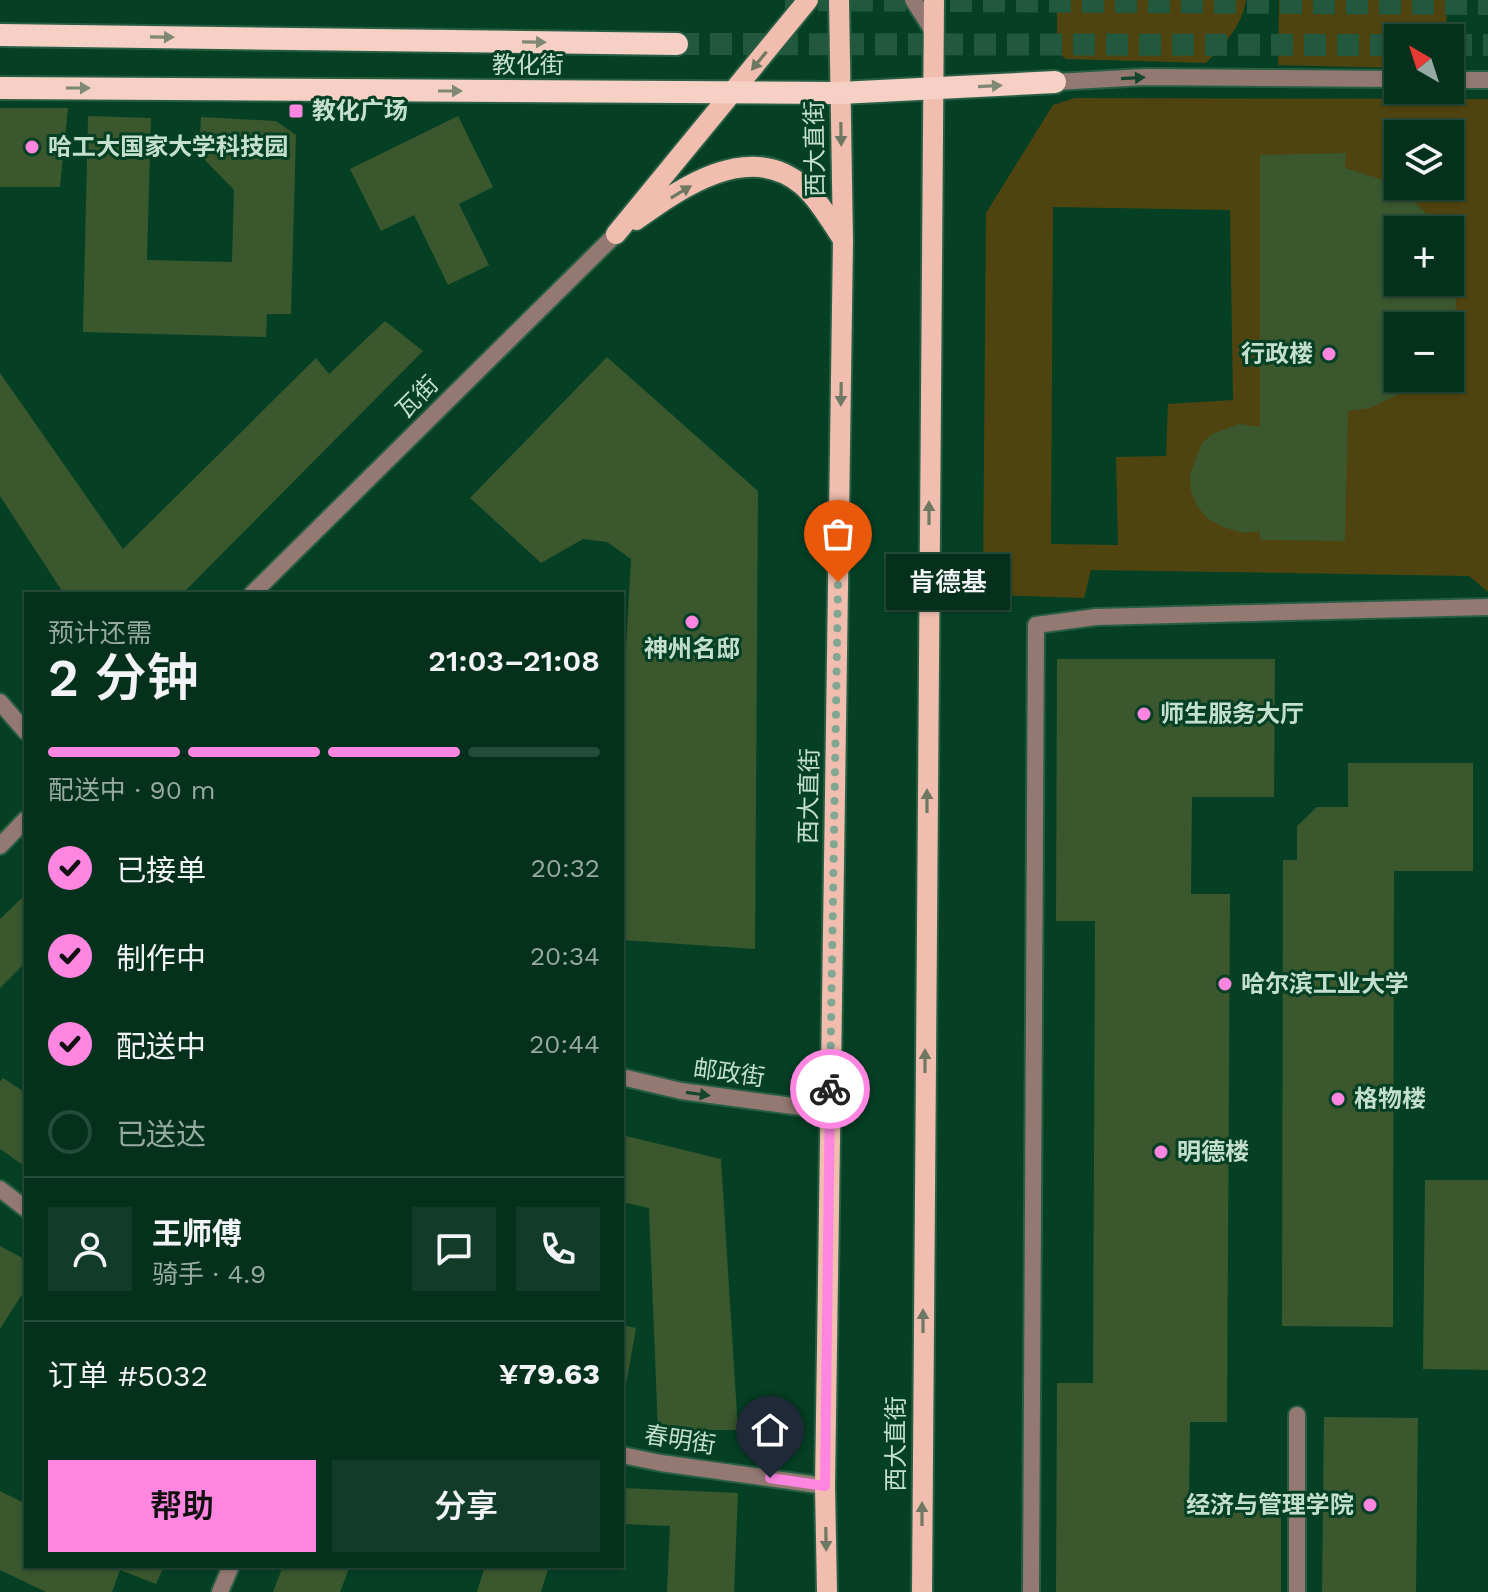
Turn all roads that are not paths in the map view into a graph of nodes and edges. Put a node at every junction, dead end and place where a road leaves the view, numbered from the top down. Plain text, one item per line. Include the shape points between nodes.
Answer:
1 (808, 0) edge
2 (839, 0) edge
3 (913, 0) edge
4 (934, 0) edge
5 (933, 31) junction
6 (0, 35) edge
7 (677, 44) tunnel mouth
8 (1384, 79) edge
9 (1464, 80) edge
10 (1488, 80) edge
11 (1055, 82) joint
12 (0, 88) edge
13 (932, 89) junction
14 (733, 93) junction
15 (840, 93) junction
16 (616, 234) junction
17 (843, 240) junction
18 (254, 592) edge
19 (1488, 607) edge
20 (0, 702) edge
21 (24, 730) edge
22 (24, 821) edge
23 (0, 846) edge
24 (624, 1077) edge
25 (830, 1111) junction
26 (0, 1189) edge
27 (24, 1207) edge
28 (1297, 1415) dead end
29 (624, 1455) edge
30 (825, 1486) junction
31 (230, 1568) edge
32 (220, 1592) edge
33 (827, 1592) edge
34 (922, 1592) edge
35 (1031, 1592) edge
36 (1297, 1592) edge

1 -> 14 main road
2 - 15 main road, 西大直街
3 - 5 street
4 - 5 main road, 西大直街
5 - 13 main road, 西大直街
6 -> 7 highway, 教化街
11 -> 8 street via 1145,77
9 - 10 street
13 -> 11 highway, 教化街
12 -> 14 highway, 教化街
13 - 15 highway, 教化街
34 -> 13 main road, 西大直街
14 - 15 highway, 教化街
14 - 16 main road
15 -> 17 main road, 西大直街
16 -> 17 main road via 709,175 749,166 786,174 802,185
16 - 18 street, 瓦街
17 -> 25 main road, 西大直街
19 - 35 street via 1096,617 1036,625
20 - 21 street
22 - 23 street
24 -> 25 street, 邮政街 via 681,1091
25 - 30 main road, 西大直街
26 - 27 street
28 - 36 street
29 - 30 street, 春明街
30 -> 33 main road, 西大直街
31 - 32 street

